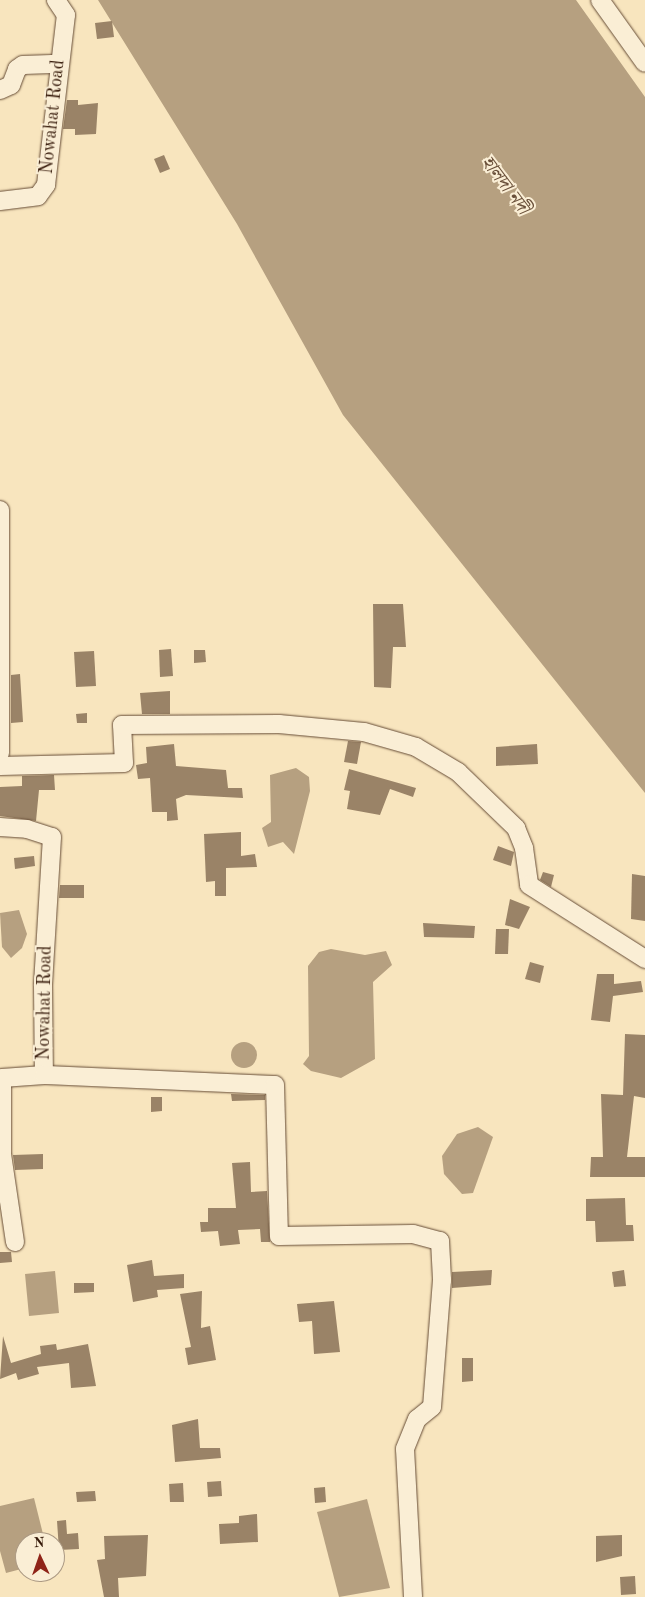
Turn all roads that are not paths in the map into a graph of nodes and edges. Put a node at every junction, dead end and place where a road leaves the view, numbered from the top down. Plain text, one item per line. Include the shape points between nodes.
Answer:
1 (56, 0) edge
2 (600, 0) edge
3 (645, 63) edge
4 (59, 64) junction
5 (0, 90) edge
6 (0, 201) edge
7 (0, 510) edge
8 (0, 753) edge
9 (0, 766) edge
10 (0, 828) edge
11 (645, 959) edge
12 (44, 1075) junction
13 (15, 1242) dead end
14 (413, 1597) edge

1 - 4 street, Nowahat Road via 66,15
2 - 3 street
4 - 5 street via 23,65 16,69 11,85
4 - 6 street, Nowahat Road via 45,189 38,196
7 - 8 street
9 - 11 street via 124,763 122,725 279,724 364,732 416,747 458,772 516,828 524,848 529,885 640,951
10 - 12 street, Nowahat Road via 27,829 52,837 43,986
12 - 13 street, Nowahat Road via 2,1078 2,1154
12 - 14 street via 275,1085 279,1236 413,1234 440,1242 442,1280 432,1407 417,1419 406,1449

